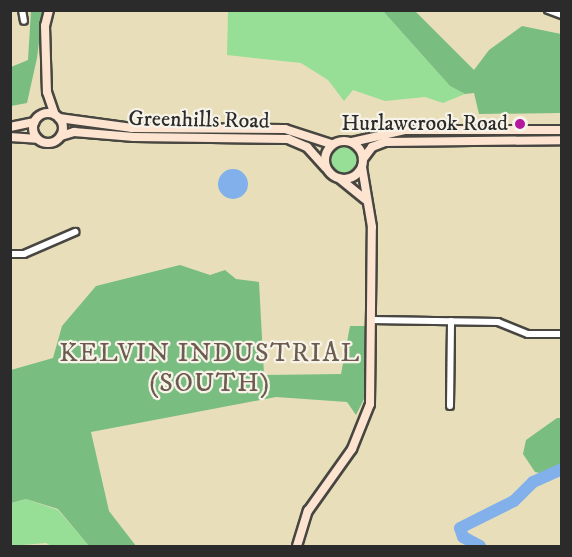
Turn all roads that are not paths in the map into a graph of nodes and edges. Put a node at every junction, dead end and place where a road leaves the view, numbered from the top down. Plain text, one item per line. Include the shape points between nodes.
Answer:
1 (22, 10) edge
2 (49, 10) edge
3 (548, 10) edge
4 (561, 15) edge
5 (24, 21) dead end
6 (47, 92) junction
7 (57, 116) junction
8 (37, 118) junction
9 (10, 127) edge
10 (561, 130) edge
11 (61, 136) junction
12 (10, 137) edge
13 (37, 138) junction
14 (561, 140) edge
15 (352, 142) junction
16 (331, 144) junction
17 (362, 163) junction
18 (326, 168) junction
19 (340, 179) junction
20 (366, 200) junction
21 (75, 232) dead end
22 (10, 254) edge
23 (371, 320) junction
24 (451, 321) junction
25 (561, 334) edge
26 (450, 406) dead end
27 (297, 546) edge

1 - 5 street
2 - 6 street via 45,26
3 - 4 street
6 - 7 street
6 - 8 street
7 - 8 street, Greenhills Road
7 - 11 street
7 - 16 street, Greenhills Road via 132,128 285,129
8 - 9 street
8 - 13 street
10 - 15 street via 405,130
11 - 13 street, Greenhills Road via 52,143
11 - 18 street, Greenhills Road via 74,132 126,137 288,139 307,147
12 - 13 street
14 - 17 street via 385,142 372,147
15 - 16 street
15 - 17 street
16 - 18 street via 324,158
17 - 19 street via 353,177
17 - 20 street
18 - 19 street
19 - 20 street
20 - 23 street via 372,227
21 - 22 street via 24,254
23 - 24 street
23 - 27 street via 367,416 352,449 308,511
24 - 25 street via 498,322 528,333
24 - 26 street

